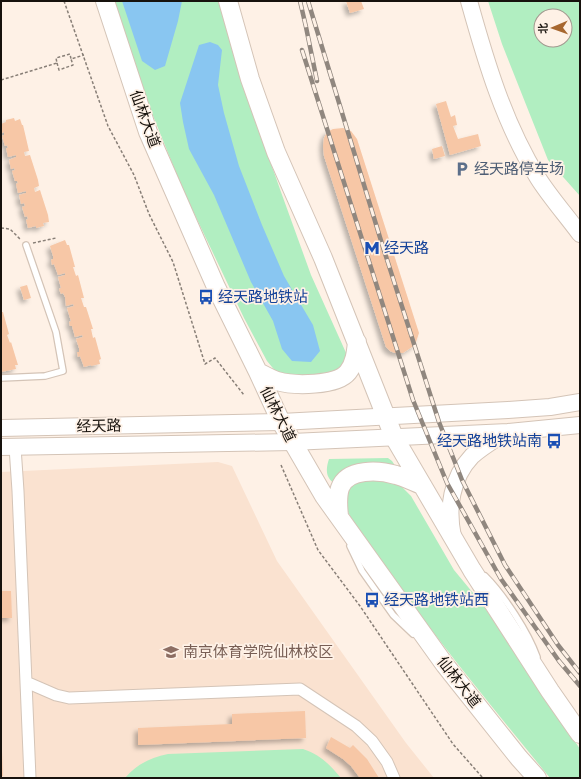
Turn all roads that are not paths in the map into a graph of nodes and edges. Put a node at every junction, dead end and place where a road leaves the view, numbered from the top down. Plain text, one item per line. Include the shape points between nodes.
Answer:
1 (228, 1) edge
2 (469, 1) edge
3 (106, 2) edge
4 (580, 234) edge
5 (26, 245) dead end
6 (357, 342) junction
7 (258, 372) junction
8 (1, 378) edge
9 (580, 402) edge
10 (385, 416) junction
11 (281, 422) junction
12 (580, 425) edge
13 (1, 428) edge
14 (508, 432) junction
15 (394, 437) junction
16 (292, 442) junction
17 (8, 447) edge
18 (422, 485) junction
19 (324, 496) junction
20 (339, 516) junction
21 (453, 538) junction
22 (445, 665) junction
23 (26, 682) junction
24 (580, 734) edge
25 (30, 778) edge
26 (394, 778) edge
27 (537, 778) edge

1 - 6 main road via 250,79 276,152
2 - 4 main road via 499,98 518,142 538,179
3 - 7 main road, 仙林大道 via 148,132 216,288
5 - 8 lane via 56,332 63,371 45,376
6 - 7 main road via 355,358 348,372 338,380 296,384 278,381
6 - 10 main road
7 - 11 main road, 仙林大道
9 - 10 main road, 经天路 via 550,407
10 - 11 main road, 经天路
10 - 15 main road
11 - 13 main road, 经天路
11 - 16 main road, 仙林大道
12 - 14 main road, 经天路
14 - 15 main road, 经天路
14 - 21 main road via 490,442 462,469 452,496 450,525
15 - 16 main road, 经天路
15 - 18 main road
16 - 17 main road, 经天路
16 - 19 main road, 仙林大道
17 - 23 street via 19,499
18 - 20 main road via 388,473 355,474 340,487
18 - 21 main road
19 - 20 main road, 仙林大道
19 - 22 lane via 362,571 393,615
20 - 22 main road, 仙林大道
21 - 24 main road
22 - 27 main road, 仙林大道
23 - 25 street
23 - 26 street via 68,698 300,689 367,736 387,762

